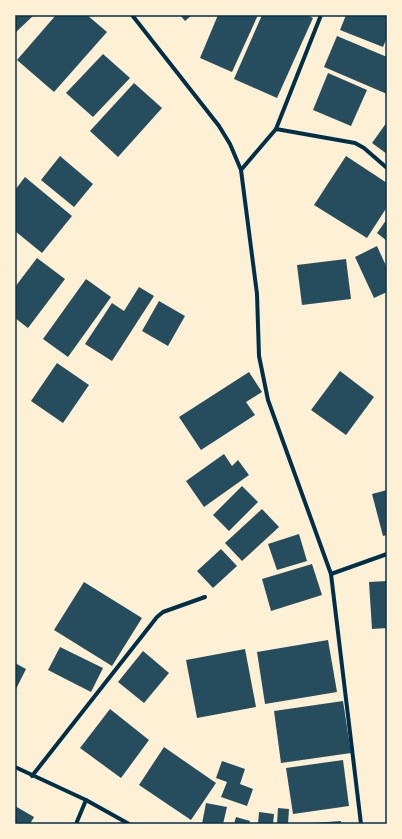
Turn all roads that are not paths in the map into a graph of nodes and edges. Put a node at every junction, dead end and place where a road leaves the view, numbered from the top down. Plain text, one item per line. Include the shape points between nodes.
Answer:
1 (132, 15) edge
2 (321, 15) edge
3 (276, 129) junction
4 (387, 168) edge
5 (240, 170) junction
6 (387, 554) edge
7 (331, 574) junction
8 (205, 597) dead end
9 (15, 767) edge
10 (32, 776) junction
11 (86, 800) junction
12 (76, 824) edge
13 (129, 824) edge
14 (362, 824) edge

1 - 5 street via 219,126 230,144
2 - 3 street
3 - 4 street via 355,143
3 - 5 street
5 - 7 street via 257,294 259,356 268,400
6 - 7 street
7 - 14 street
8 - 10 street via 163,612 157,617
9 - 10 street
10 - 11 street
11 - 12 street
11 - 13 street

